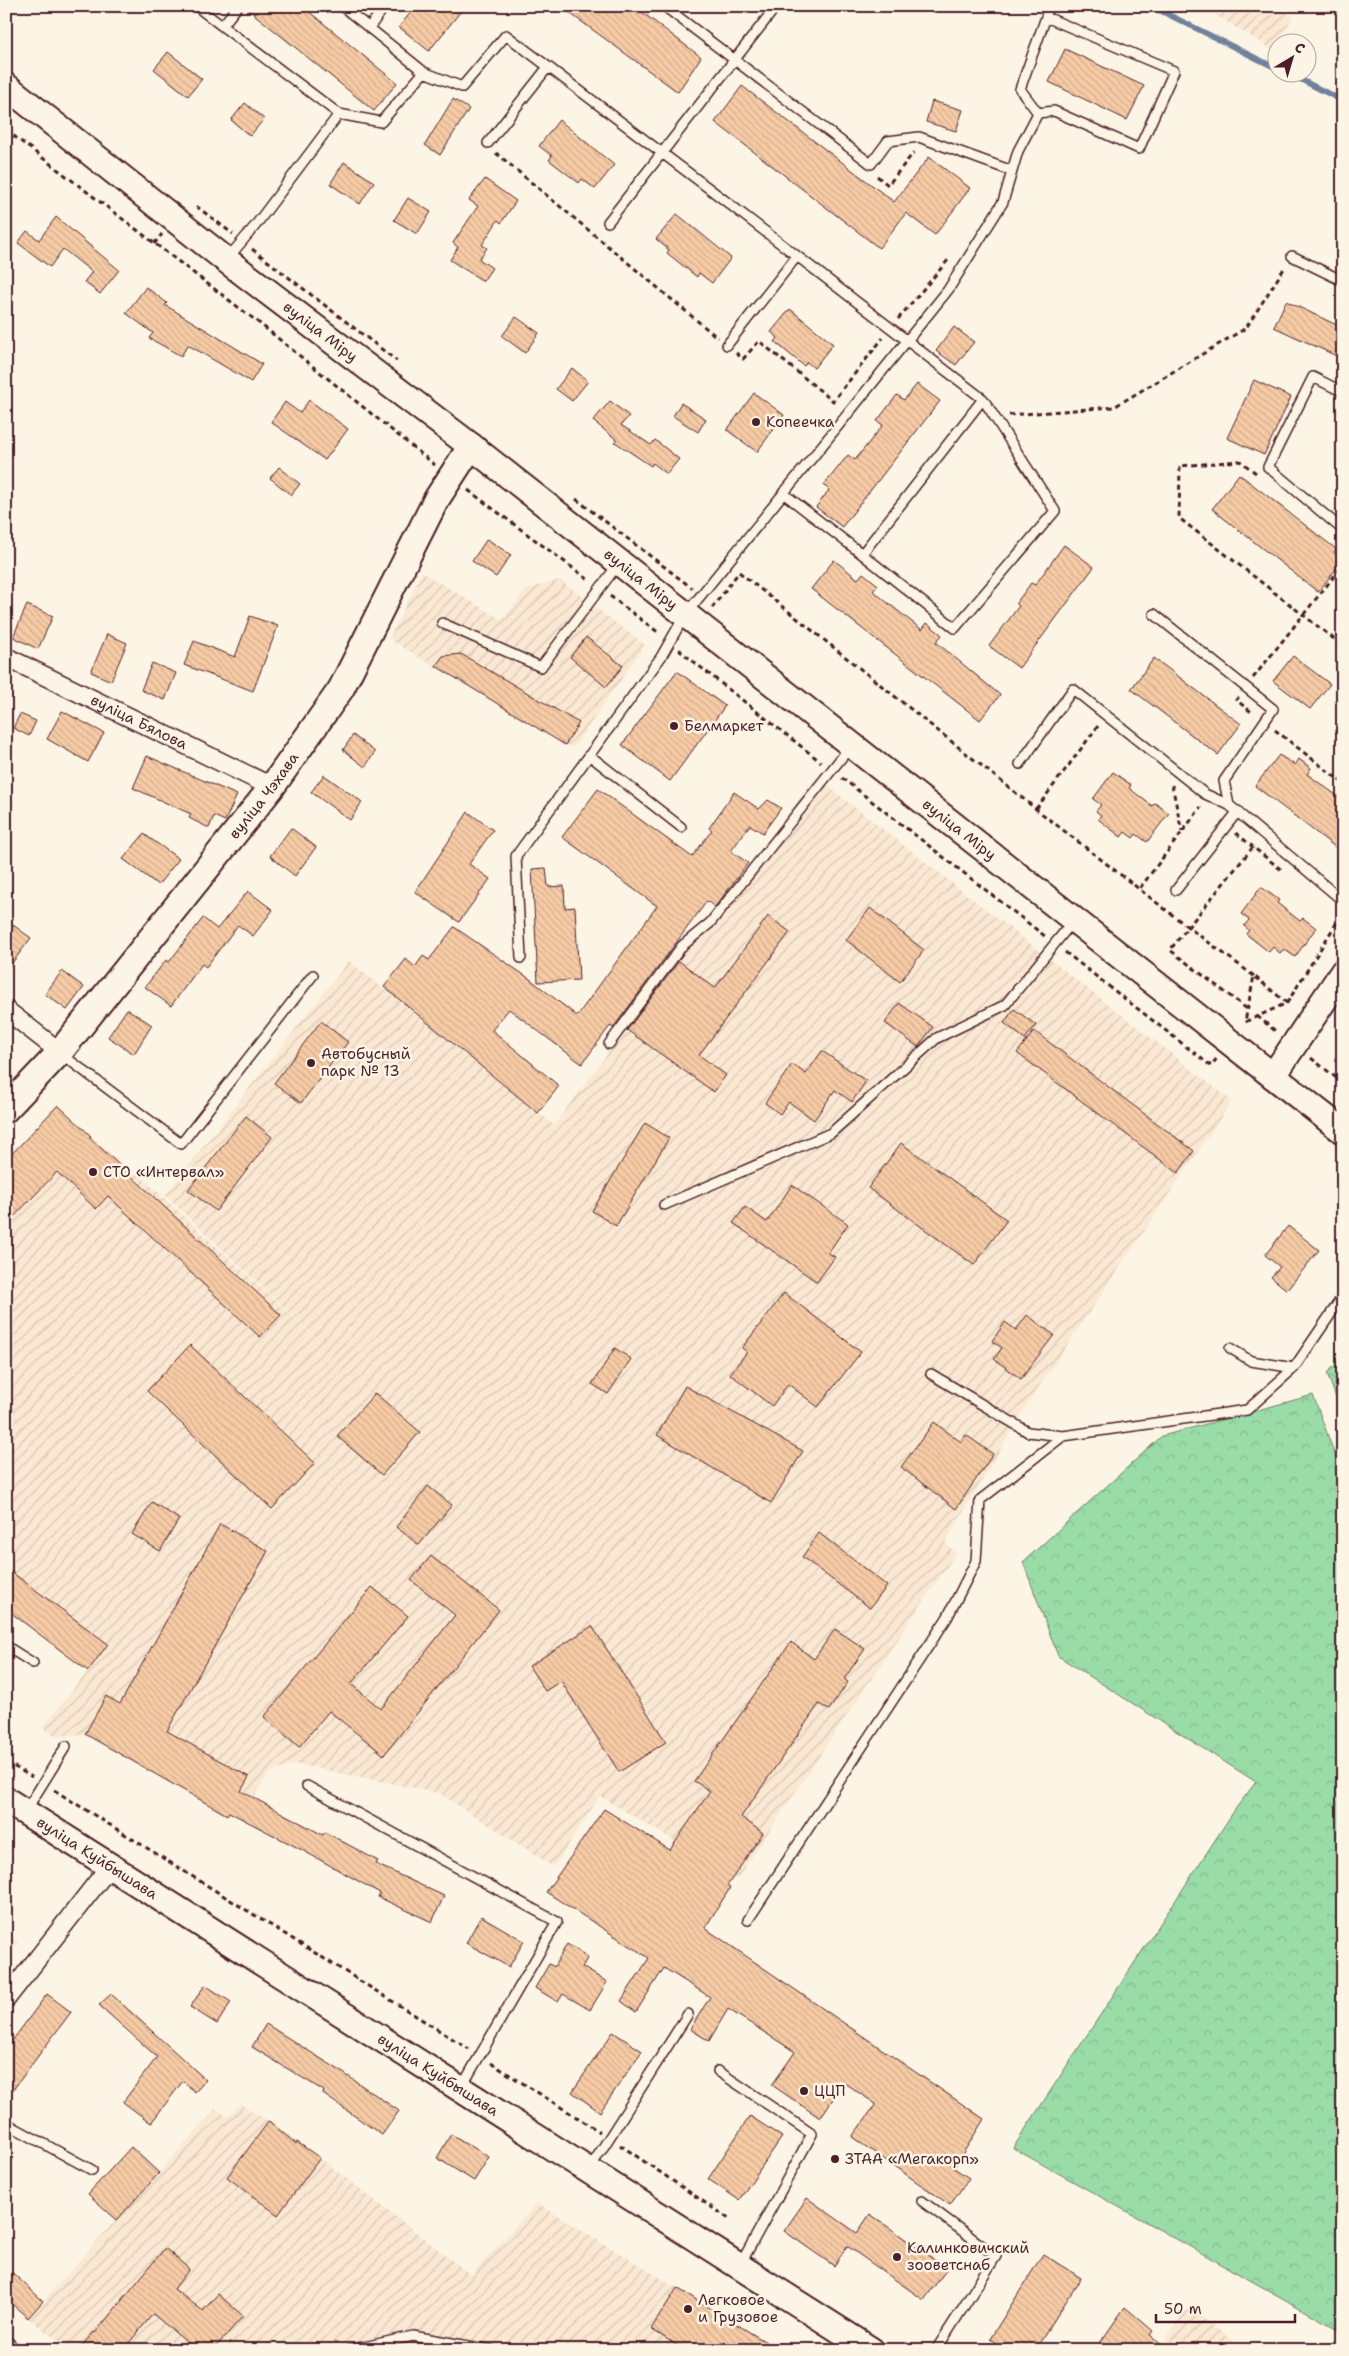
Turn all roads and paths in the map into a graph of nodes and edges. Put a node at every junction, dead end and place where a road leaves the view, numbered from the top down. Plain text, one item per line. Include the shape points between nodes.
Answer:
1 (196, 6) edge
2 (238, 6) edge
3 (342, 6) edge
4 (385, 6) edge
5 (664, 6) edge
6 (767, 6) edge
7 (1048, 6) edge
8 (1046, 17) junction
9 (222, 26) junction
10 (369, 28) junction
11 (734, 59) junction
12 (548, 67) junction
13 (424, 72) junction
14 (6, 86) edge
15 (1038, 113) junction
16 (339, 114) junction
17 (6, 130) edge
18 (488, 143) dead end
19 (662, 153) junction
20 (1012, 171) junction
21 (608, 222) dead end
22 (797, 256) junction
23 (1292, 256) joint
24 (226, 260) junction
25 (1343, 280) edge
26 (907, 340) junction
27 (727, 345) dead end
28 (1343, 392) edge
29 (982, 399) junction
30 (993, 416) junction
31 (471, 446) junction
32 (449, 476) junction
33 (1262, 478) dead end
34 (783, 493) junction
35 (1341, 525) edge
36 (862, 554) junction
37 (619, 563) junction
38 (1343, 565) edge
39 (600, 588) junction
40 (1154, 614) dead end
41 (1304, 614) junction
42 (685, 615) junction
43 (442, 623) dead end
44 (670, 642) junction
45 (1343, 646) edge
46 (680, 651) dead end
47 (6, 656) edge
48 (1107, 730) dead end
49 (850, 746) junction
50 (589, 755) junction
51 (1020, 764) dead end
52 (272, 787) junction
53 (1179, 788) dead end
54 (1194, 800) dead end
55 (1229, 804) junction
56 (1202, 806) junction
57 (1036, 809) dead end
58 (1238, 811) junction
59 (1227, 826) junction
60 (681, 827) dead end
61 (1182, 832) junction
62 (1253, 847) junction
63 (1290, 876) dead end
64 (1140, 888) dead end
65 (1176, 890) dead end
66 (1343, 901) edge
67 (1334, 910) dead end
68 (1342, 915) edge
69 (1074, 920) junction
70 (1188, 926) junction
71 (521, 958) dead end
72 (1343, 972) edge
73 (313, 975) dead end
74 (1254, 976) junction
75 (1286, 1003) junction
76 (1247, 1009) junction
77 (6, 1010) edge
78 (609, 1044) dead end
79 (60, 1052) junction
80 (1274, 1076) junction
81 (6, 1109) edge
82 (1343, 1131) edge
83 (664, 1206) dead end
84 (1343, 1296) edge
85 (1230, 1348) dead end
86 (1294, 1368) junction
87 (931, 1374) dead end
88 (1064, 1436) junction
89 (6, 1646) edge
90 (33, 1663) dead end
91 (66, 1746) dead end
92 (6, 1762) edge
93 (44, 1784) junction
94 (307, 1786) dead end
95 (16, 1806) edge
96 (110, 1866) junction
97 (748, 1920) dead end
98 (6, 1999) edge
99 (688, 2014) dead end
100 (480, 2056) junction
101 (718, 2071) dead end
102 (461, 2088) junction
103 (6, 2121) edge
104 (609, 2138) junction
105 (92, 2170) dead end
106 (588, 2171) junction
107 (922, 2201) dead end
108 (729, 2219) dead end
109 (740, 2266) junction
110 (6, 2346) edge
111 (10, 2350) edge
112 (350, 2350) edge
113 (490, 2350) edge
114 (871, 2350) edge
115 (936, 2350) edge

1 - 9 lane
2 - 9 lane
3 - 10 lane
4 - 10 lane
5 - 11 lane
6 - 11 lane via 771,13
7 - 8 lane
8 - 15 lane via 1020,89
8 - 15 lane via 1174,71 1139,149 1054,111
9 - 16 lane
10 - 13 lane
11 - 19 lane
11 - 20 lane via 871,164 888,142 920,137
12 - 13 lane via 506,35 462,88
12 - 18 lane
12 - 19 lane
13 - 16 lane via 381,122
14 - 24 main road, вуліца Міру
15 - 20 lane via 1018,151
16 - 24 lane
17 - 32 path via 258,323
19 - 21 lane
19 - 22 lane
20 - 26 lane via 1003,202 953,282
22 - 26 lane
22 - 27 lane
23 - 25 lane
23 - 30 path via 1246,328 1114,407
24 - 31 main road, вуліца Міру
26 - 29 lane
26 - 34 lane
28 - 35 lane via 1312,377 1268,468
29 - 30 lane
29 - 36 lane
30 - 36 lane via 1055,512 955,628
31 - 32 main road, вуліца Чэхава
31 - 37 main road, вуліца Міру
32 - 39 path
32 - 52 main road, вуліца Чэхава via 341,689
33 - 41 path via 1240,461 1180,466 1179,518
34 - 36 lane
34 - 42 lane
37 - 39 lane
37 - 42 main road, вуліца Міру
38 - 41 path
39 - 43 lane via 541,667
39 - 44 path
40 - 55 lane via 1274,709 1224,781
41 - 45 path
42 - 44 lane
42 - 49 main road, вуліца Міру
44 - 46 path
44 - 50 lane
47 - 52 street, вуліца Бялова
48 - 57 path via 1100,724
49 - 69 main road, вуліца Міру
49 - 78 lane via 710,923 682,946
50 - 60 lane
50 - 71 lane via 516,856
51 - 55 lane via 1073,689 1206,794
52 - 79 main road, вуліца Чэхава
53 - 61 path via 1171,782
54 - 56 path
55 - 58 lane
56 - 59 path
56 - 61 path
58 - 59 lane
58 - 66 lane
59 - 62 path
59 - 65 lane
61 - 64 path
62 - 63 path
62 - 70 path
67 - 68 path
68 - 75 path
69 - 80 main road, вуліца Міру
69 - 83 lane via 1005,1004 937,1038 831,1133
70 - 74 path
70 - 76 path via 1170,950
72 - 80 main road
73 - 79 lane via 181,1144
74 - 75 path
74 - 76 path
75 - 76 path via 1245,1022
77 - 79 street
79 - 81 main road, вуліца Чэхава
80 - 82 main road, вуліца Міру
84 - 86 lane
85 - 86 lane via 1251,1362
86 - 88 lane via 1246,1410
87 - 88 lane via 1028,1432
88 - 97 lane via 980,1500 976,1561 947,1618
89 - 90 lane
91 - 93 lane
92 - 93 path
93 - 95 lane
93 - 100 path
94 - 100 lane via 557,1922
95 - 96 main road, вуліца Куйбышава
96 - 98 street
96 - 102 main road, вуліца Куйбышава
99 - 104 lane
100 - 102 lane
100 - 104 path
101 - 109 lane via 812,2134
102 - 106 main road, вуліца Куйбышава
103 - 105 lane
104 - 106 lane
104 - 108 path
106 - 109 main road, вуліца Куйбышава
107 - 115 lane via 996,2256
109 - 114 main road, вуліца Куйбышава
110 - 111 street
112 - 113 lane via 413,2336

